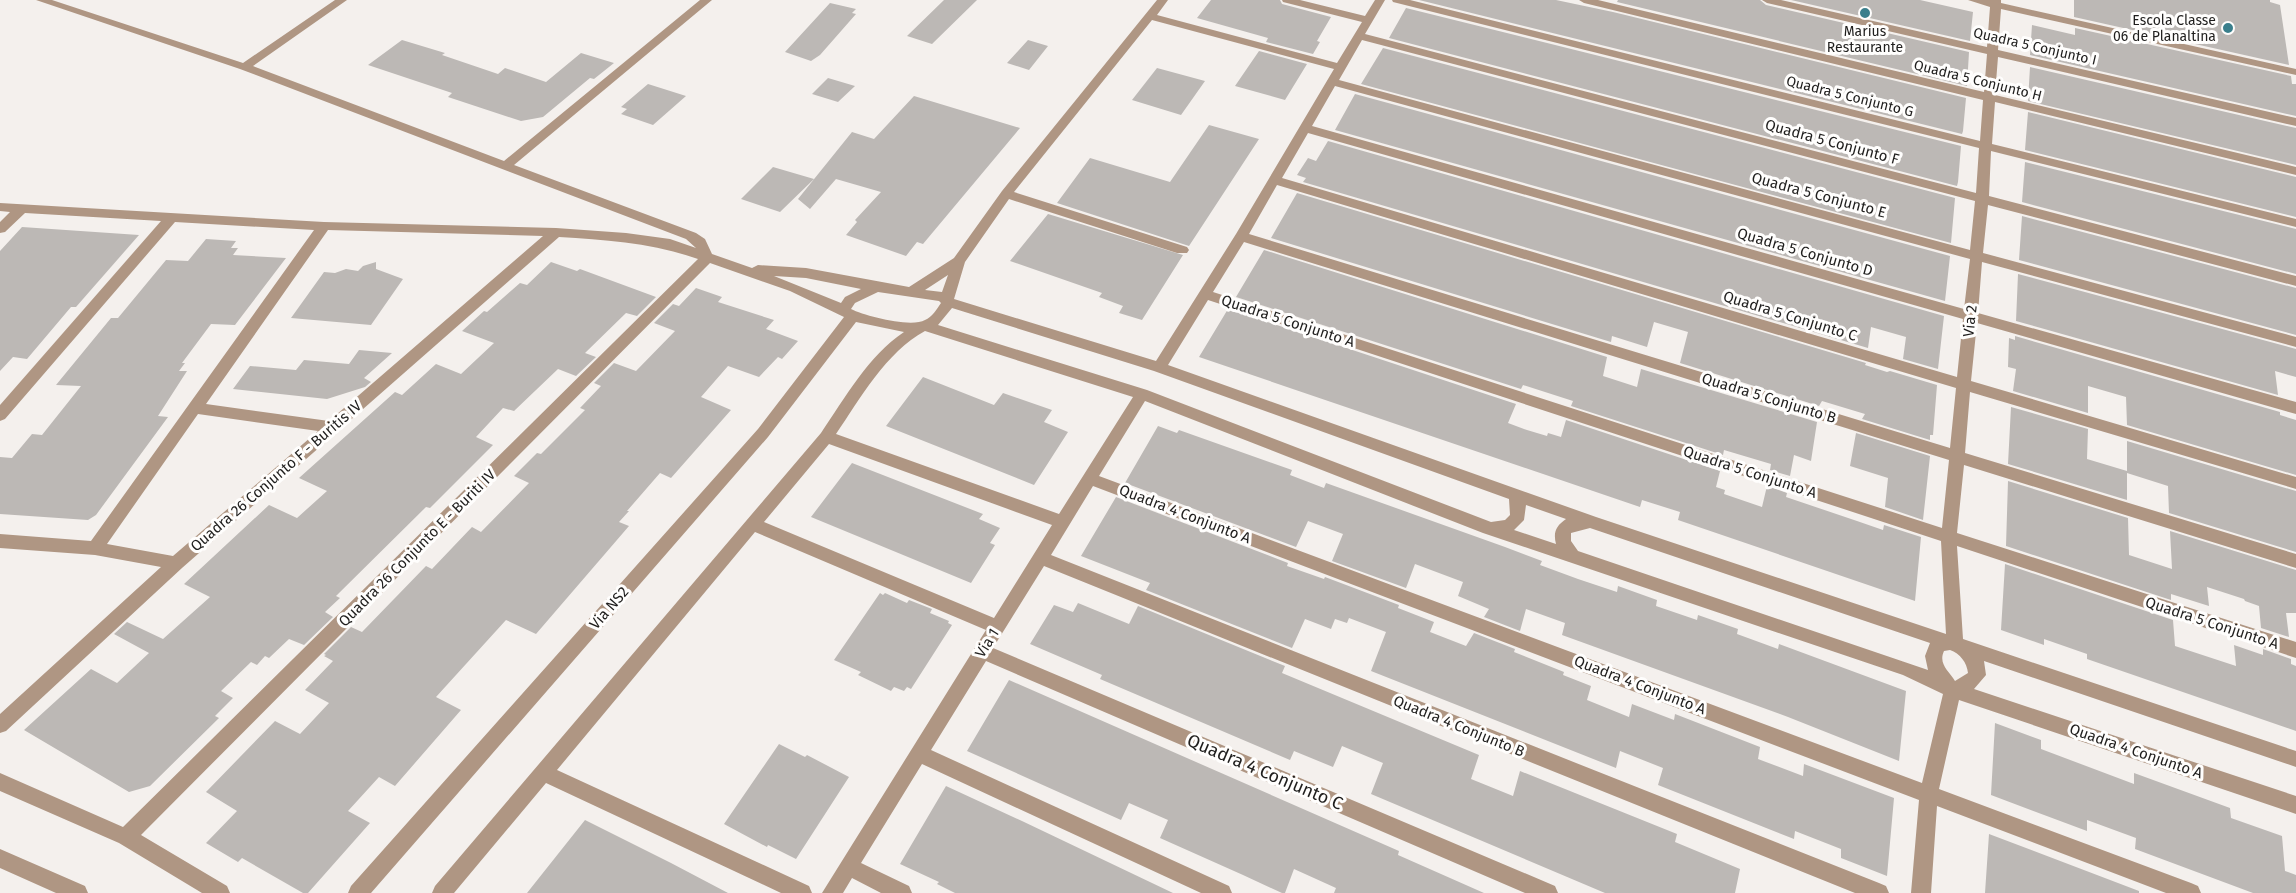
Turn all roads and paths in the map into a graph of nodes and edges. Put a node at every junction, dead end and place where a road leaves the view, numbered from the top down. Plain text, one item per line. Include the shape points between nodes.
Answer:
1 (41, 0) edge
2 (342, 0) edge
3 (707, 0) edge
4 (1163, 0) edge
5 (1287, 0) edge
6 (1380, 0) edge
7 (1397, 0) edge
8 (1584, 0) edge
9 (1767, 0) edge
10 (1973, 0) edge
11 (1996, 2) edge
12 (1149, 16) junction
13 (1368, 20) junction
14 (1359, 36) junction
15 (1992, 52) junction
16 (243, 67) junction
17 (1341, 67) junction
18 (2296, 72) edge
19 (1332, 82) junction
20 (1989, 98) junction
21 (2296, 122) edge
22 (1305, 128) junction
23 (1986, 145) junction
24 (505, 166) junction
25 (2296, 171) edge
26 (1275, 180) junction
27 (1006, 194) junction
28 (1982, 199) junction
29 (0, 207) edge
30 (22, 208) junction
31 (172, 217) junction
32 (2296, 223) edge
33 (324, 226) junction
34 (0, 230) edge
35 (556, 232) junction
36 (1242, 236) junction
37 (1182, 250) dead end
38 (1976, 254) junction
39 (707, 258) junction
40 (958, 261) junction
41 (737, 269) junction
42 (2296, 281) edge
43 (876, 287) junction
44 (913, 291) junction
45 (1205, 294) junction
46 (948, 301) junction
47 (848, 313) junction
48 (1970, 315) junction
49 (922, 327) junction
50 (2296, 342) edge
51 (1159, 367) junction
52 (1963, 385) junction
53 (1142, 394) junction
54 (196, 408) junction
55 (2296, 408) edge
56 (0, 416) edge
57 (331, 427) junction
58 (826, 437) junction
59 (1956, 456) junction
60 (1089, 478) junction
61 (2296, 483) edge
62 (1515, 493) junction
63 (1062, 522) junction
64 (1592, 522) junction
65 (753, 524) junction
66 (1490, 528) junction
67 (1949, 537) junction
68 (0, 541) edge
69 (94, 548) junction
70 (1573, 557) junction
71 (1040, 558) junction
72 (2296, 561) edge
73 (176, 563) junction
74 (997, 627) junction
75 (1955, 642) junction
76 (2296, 650) edge
77 (982, 651) junction
78 (1953, 690) junction
79 (0, 725) edge
80 (919, 754) junction
81 (2296, 759) edge
82 (543, 772) junction
83 (0, 782) edge
84 (1929, 794) junction
85 (2296, 806) edge
86 (126, 837) junction
87 (0, 858) edge
88 (849, 867) junction
89 (74, 892) edge
90 (220, 893) edge
91 (358, 893) edge
92 (442, 893) edge
93 (802, 893) edge
94 (832, 893) edge
95 (902, 893) edge
96 (1222, 893) edge
97 (1548, 893) edge
98 (1879, 893) edge
99 (1921, 893) edge
100 (2191, 893) edge

1 - 16 street
2 - 16 street
3 - 24 street
4 - 12 street
5 - 13 street
6 - 13 street
7 - 23 street, Quadra 5 Conjunto G
8 - 20 street, Quadra 5 Conjunto H
9 - 15 street, Quadra 5 Conjunto I
10 - 11 street
11 - 15 street, Via 2
11 - 18 street
12 - 17 street
12 - 27 street
13 - 14 street
14 - 17 street
14 - 28 street, Quadra 5 Conjunto F
15 - 20 street, Via 2
15 - 21 street, Quadra 5 Conjunto I
16 - 24 street
17 - 19 street
19 - 22 street
19 - 38 street, Quadra 5 Conjunto E
20 - 23 street, Via 2
20 - 25 street, Quadra 5 Conjunto H
22 - 26 street
22 - 48 street, Quadra 5 Conjunto D
23 - 28 street, Via 2
23 - 32 street, Quadra 5 Conjunto G
24 - 39 street via 691,236 700,242
26 - 36 street
26 - 52 street, Quadra 5 Conjunto C
27 - 37 street
27 - 40 street
28 - 38 street, Via 2
28 - 42 street, Quadra 5 Conjunto F
29 - 30 street
30 - 31 street
30 - 34 street
31 - 33 street
31 - 56 street
33 - 35 street
33 - 54 street
35 - 39 street via 670,244
35 - 57 street, Quadra 26 Conjunto F - Buritis IV
36 - 45 street
36 - 59 street, Quadra 5 Conjunto B
38 - 48 street, Via 2
38 - 50 street, Quadra 5 Conjunto E
39 - 41 street
39 - 86 street, Quadra 26 Conjunto E - Buriti IV
40 - 44 street
40 - 46 street
41 - 43 street via 806,273
41 - 47 street via 795,288
43 - 44 street
43 - 47 street, Via NS2 via 850,300
44 - 46 street
45 - 51 street
45 - 67 street, Quadra 5 Conjunto A
46 - 49 street via 933,322
46 - 51 street
47 - 49 street
47 - 91 street, Via NS2 via 763,433
48 - 52 street, Via 2
48 - 55 street, Quadra 5 Conjunto D
49 - 53 street
49 - 58 street via 896,344
51 - 62 street
52 - 59 street, Via 2
52 - 61 street, Quadra 5 Conjunto C
53 - 60 street, Via 1
53 - 66 street
54 - 57 street
54 - 69 street
57 - 73 street, Quadra 26 Conjunto F - Buritis IV
58 - 63 street
58 - 65 street
59 - 67 street, Via 2
59 - 72 street, Quadra 5 Conjunto B
60 - 63 street, Via 1
60 - 84 street, Quadra 4 Conjunto A
62 - 64 street
62 - 66 street via 1520,510 1516,521 1510,527
63 - 71 street, Via 1
64 - 70 street via 1572,524 1563,530 1563,542
64 - 75 street
65 - 74 street
65 - 82 street
66 - 70 street
67 - 75 street, Via 2
67 - 76 street, Quadra 5 Conjunto A
68 - 69 street
69 - 73 street
70 - 78 street, Quadra 4 Conjunto A via 1907,669
71 - 74 street, Via 1
71 - 98 street, Quadra 4 Conjunto B
73 - 79 street, Quadra 26 Conjunto F - Buritis IV
74 - 77 street, Via 1
75 - 78 street via 1938,644 1933,656 1936,670
75 - 78 street via 1975,661 1977,675 1970,683
75 - 81 street
77 - 80 street, Via 1
77 - 97 street, Quadra 4 Conjunto C
78 - 84 street
78 - 85 street, Quadra 4 Conjunto A
80 - 88 street, Via 1
80 - 96 street
82 - 92 street
82 - 93 street
83 - 86 street
84 - 99 street
84 - 100 street, Quadra 4 Conjunto A
86 - 90 street
87 - 89 street
88 - 94 street, Via 1
88 - 95 street

